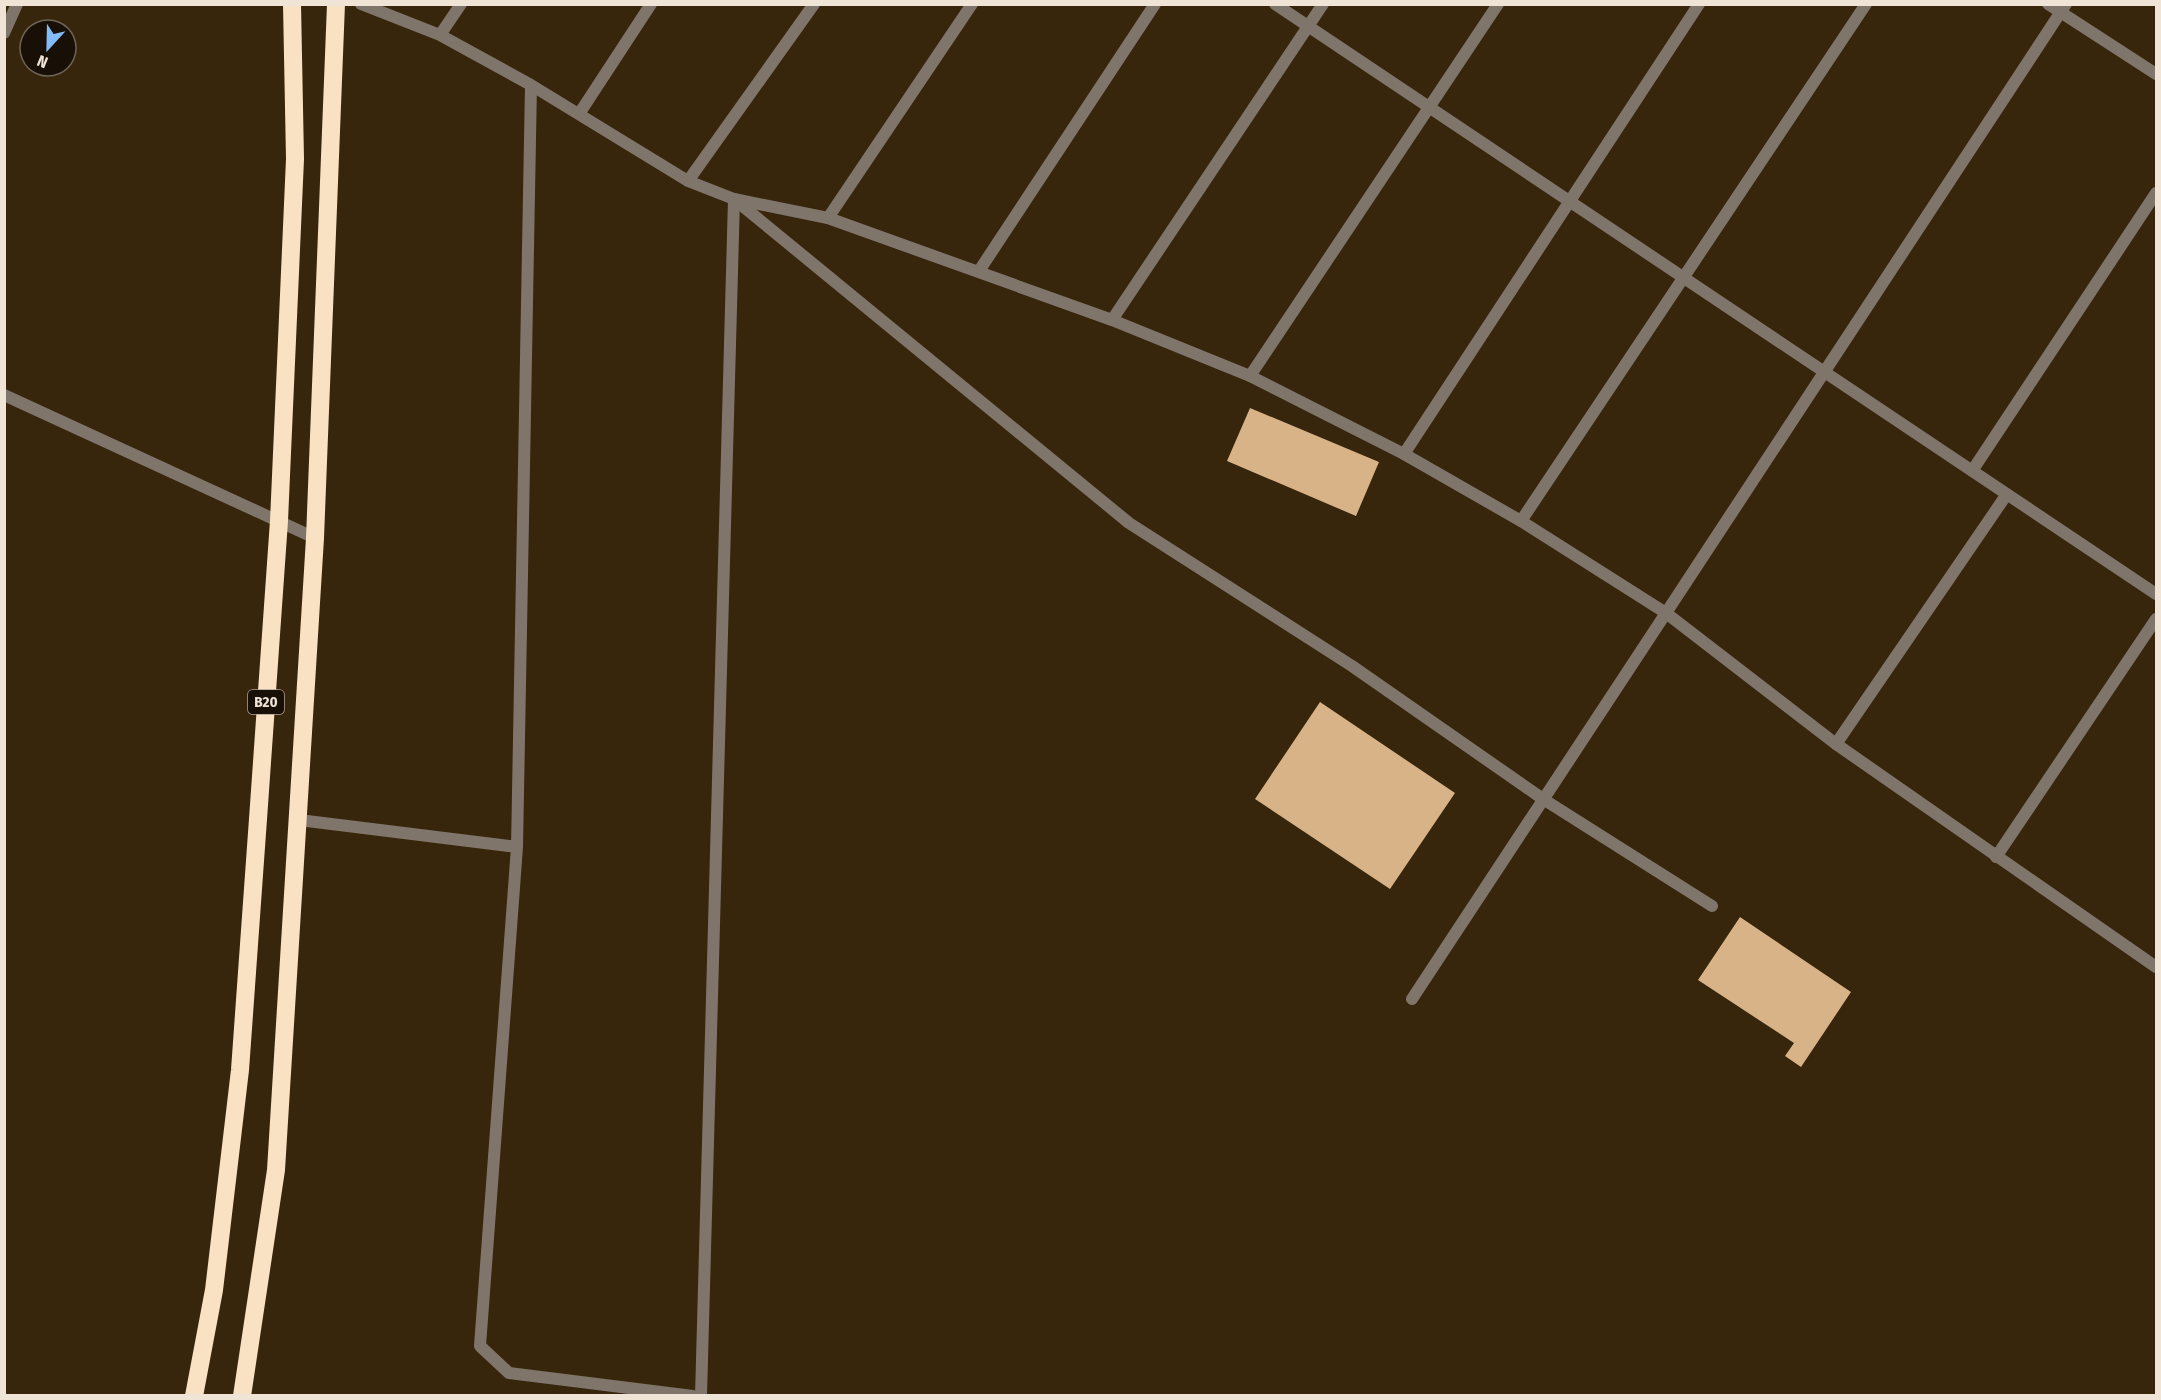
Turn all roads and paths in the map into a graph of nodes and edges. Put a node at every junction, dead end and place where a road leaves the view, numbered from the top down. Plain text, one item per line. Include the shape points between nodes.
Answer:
1 (17, 4) edge
2 (292, 4) edge
3 (336, 4) edge
4 (362, 4) edge
5 (461, 4) edge
6 (651, 4) edge
7 (814, 4) edge
8 (972, 4) edge
9 (1155, 4) edge
10 (1275, 4) edge
11 (1323, 4) edge
12 (1498, 4) edge
13 (1699, 4) edge
14 (1866, 4) edge
15 (2048, 4) edge
16 (2064, 9) edge
17 (1308, 27) junction
18 (4, 33) edge
19 (440, 35) junction
20 (2157, 74) edge
21 (531, 85) junction
22 (1429, 108) junction
23 (579, 114) junction
24 (688, 181) junction
25 (2157, 193) edge
26 (734, 199) junction
27 (1568, 200) junction
28 (828, 218) junction
29 (979, 271) junction
30 (1683, 278) junction
31 (1112, 320) junction
32 (1825, 372) junction
33 (1250, 376) junction
34 (4, 395) edge
35 (1404, 453) junction
36 (1972, 471) junction
37 (2007, 494) junction
38 (279, 521) junction
39 (1521, 521) junction
40 (315, 538) junction
41 (2157, 594) edge
42 (1666, 613) junction
43 (2157, 619) edge
44 (1836, 744) junction
45 (1543, 800) junction
46 (299, 820) junction
47 (517, 846) junction
48 (1996, 856) junction
49 (1712, 906) dead end
50 (2157, 967) edge
51 (1412, 999) dead end
52 (195, 1395) edge
53 (242, 1395) edge
54 (693, 1395) edge
55 (701, 1395) edge

1 - 18 street
2 - 38 highway, B20 via 295,159
3 - 40 highway, B20
4 - 19 street
5 - 19 street
6 - 23 street
7 - 24 street
8 - 28 street
9 - 29 street
10 - 17 street
11 - 17 street
12 - 22 street
13 - 27 street
14 - 30 street
15 - 16 street
16 - 20 street
16 - 32 street
17 - 22 street
17 - 31 street
19 - 21 street
21 - 23 street
21 - 47 street
22 - 27 street
22 - 33 street
23 - 24 street
24 - 26 street
25 - 36 street
26 - 28 street
26 - 45 street via 1129,523 1352,666
26 - 55 street
27 - 30 street
27 - 35 street
28 - 29 street
29 - 31 street
30 - 32 street
30 - 39 street
31 - 33 street
32 - 36 street
32 - 42 street
33 - 35 street
34 - 38 street
35 - 39 street
36 - 37 street
37 - 41 street
37 - 44 street
38 - 40 street
38 - 52 highway, B20 via 240,1070 214,1290
39 - 42 street
40 - 46 highway, B20
42 - 44 street
42 - 45 street
43 - 48 street
44 - 48 street
45 - 49 street
45 - 51 street
46 - 47 street
46 - 53 highway, B20 via 276,1170
47 - 54 street via 480,1346 509,1373
48 - 50 street

